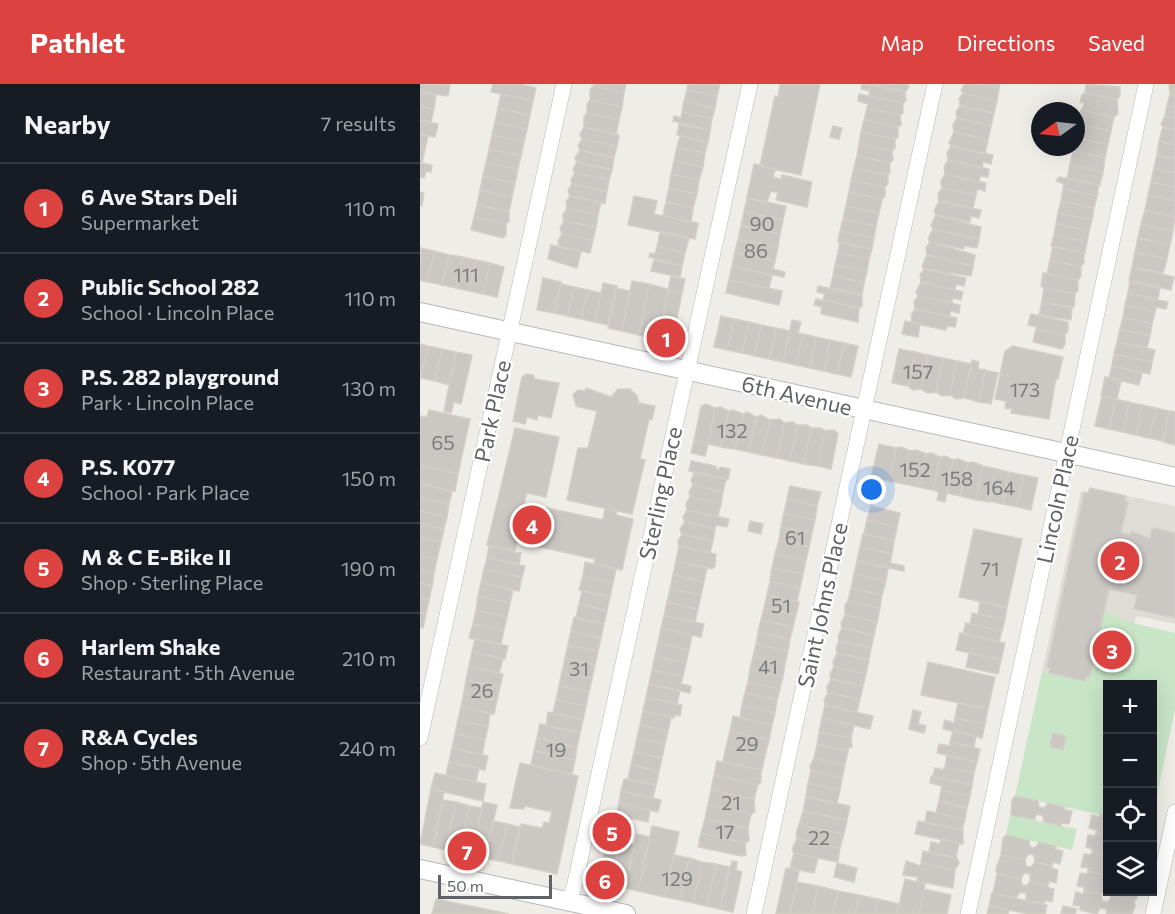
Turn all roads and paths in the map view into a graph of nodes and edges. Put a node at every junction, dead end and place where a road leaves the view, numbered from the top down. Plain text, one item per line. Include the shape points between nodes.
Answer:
1 (564, 84) edge
2 (750, 84) edge
3 (935, 84) edge
4 (1146, 84) edge
5 (420, 312) edge
6 (509, 332) junction
7 (687, 370) junction
8 (864, 410) junction
9 (1067, 453) junction
10 (1175, 477) edge
11 (420, 738) edge
12 (1175, 812) edge
13 (420, 869) edge
14 (569, 901) junction
15 (626, 914) edge
16 (754, 914) edge
17 (968, 914) edge
18 (1153, 914) edge

1 - 6 street, Park Place
2 - 7 street, Sterling Place
3 - 8 street, Saint Johns Place
4 - 9 street, Lincoln Place
5 - 6 street, 6th Avenue
6 - 7 street, 6th Avenue
6 - 11 street, Park Place
7 - 8 street, 6th Avenue
7 - 14 street, Sterling Place
8 - 9 street, 6th Avenue
8 - 16 street, Saint Johns Place
9 - 10 street, 6th Avenue
9 - 17 street, Lincoln Place
12 - 18 street
13 - 14 street
14 - 15 street

